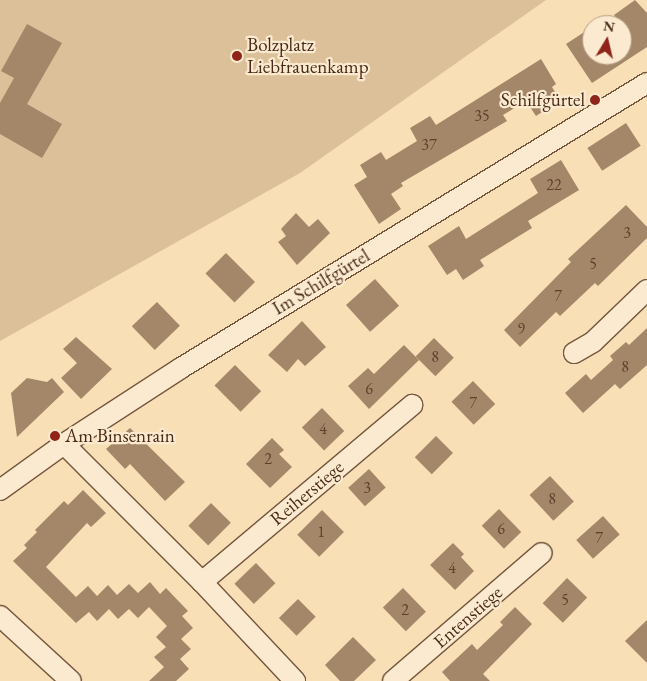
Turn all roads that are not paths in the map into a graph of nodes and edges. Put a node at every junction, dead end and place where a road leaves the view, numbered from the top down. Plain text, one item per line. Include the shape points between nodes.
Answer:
1 (647, 83) edge
2 (647, 290) edge
3 (574, 353) dead end
4 (412, 404) dead end
5 (64, 444) junction
6 (0, 490) edge
7 (542, 553) dead end
8 (202, 582) junction
9 (0, 616) edge
10 (71, 681) edge
11 (295, 681) edge
12 (393, 681) edge

1 - 5 street, Im Schilfgürtel via 181,368
2 - 3 street via 593,342
4 - 8 street, Reiherstiege
5 - 6 street, Im Schilfgürtel
5 - 8 street
7 - 12 street, Entenstiege
8 - 11 street
9 - 10 street

